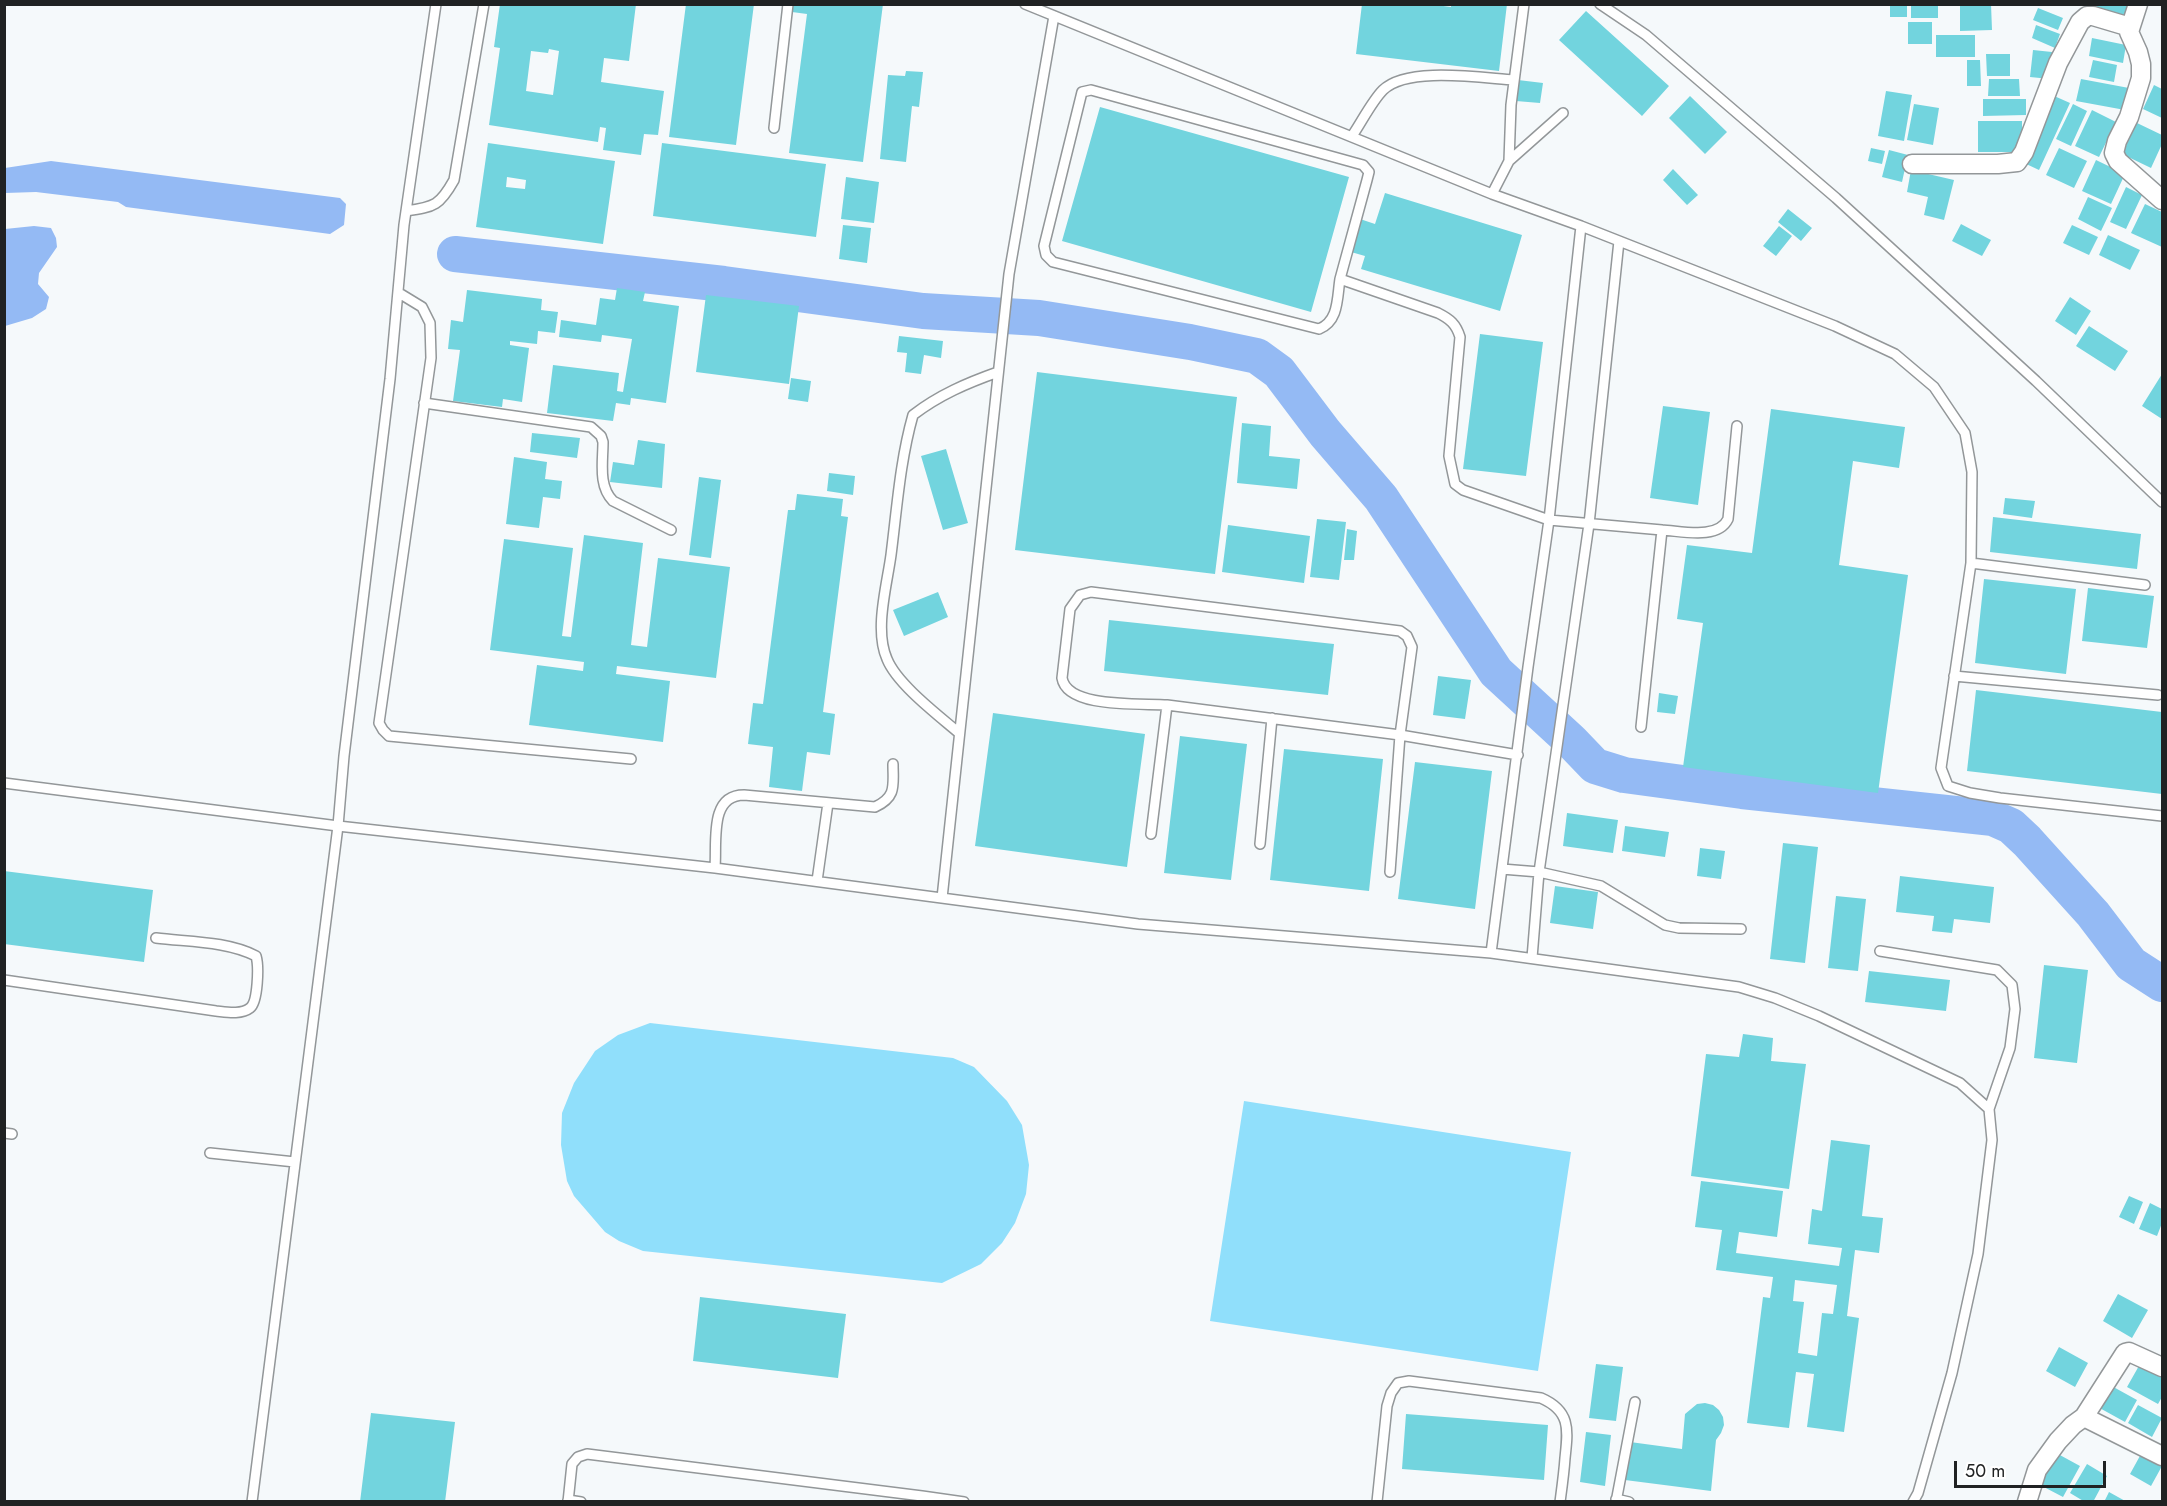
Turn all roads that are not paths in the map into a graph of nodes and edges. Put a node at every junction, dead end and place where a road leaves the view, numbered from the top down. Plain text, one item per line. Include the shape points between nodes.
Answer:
1 (436, 4) edge
2 (484, 4) edge
3 (788, 4) edge
4 (1025, 4) edge
5 (1524, 4) edge
6 (1600, 4) edge
7 (2138, 4) edge
8 (1054, 16) junction
9 (2130, 27) junction
10 (1514, 80) junction
11 (1563, 113) dead end
12 (774, 128) dead end
13 (1352, 136) junction
14 (1509, 161) junction
15 (1912, 164) dead end
16 (1492, 194) junction
17 (2163, 200) edge
18 (406, 211) junction
19 (1581, 226) junction
20 (1619, 241) junction
21 (1340, 279) junction
22 (399, 293) junction
23 (998, 372) junction
24 (424, 403) junction
25 (1737, 426) dead end
26 (2163, 502) edge
27 (1549, 520) junction
28 (1589, 524) junction
29 (671, 530) dead end
30 (1662, 530) junction
31 (1971, 563) junction
32 (2145, 585) dead end
33 (1954, 676) junction
34 (2158, 695) dead end
35 (1167, 705) junction
36 (1272, 718) junction
37 (1641, 727) dead end
38 (959, 733) junction
39 (1400, 735) junction
40 (1518, 755) junction
41 (632, 759) dead end
42 (893, 764) dead end
43 (4, 783) edge
44 (828, 803) junction
45 (2163, 816) edge
46 (338, 826) junction
47 (1150, 834) dead end
48 (1260, 844) dead end
49 (714, 868) junction
50 (1502, 869) junction
51 (1390, 872) dead end
52 (1539, 872) junction
53 (817, 881) junction
54 (942, 898) junction
55 (1741, 929) dead end
56 (156, 938) dead end
57 (1880, 951) dead end
58 (1491, 953) junction
59 (1532, 958) junction
60 (4, 980) edge
61 (1989, 1109) junction
62 (210, 1153) dead end
63 (295, 1162) junction
64 (2163, 1367) edge
65 (1635, 1402) dead end
66 (2084, 1417) junction
67 (2163, 1456) edge
68 (922, 1499) edge
69 (1616, 1500) edge
70 (568, 1501) edge
71 (252, 1502) edge
72 (581, 1502) edge
73 (964, 1502) edge
74 (1377, 1502) edge
75 (1560, 1502) edge
76 (1629, 1502) edge
77 (1913, 1502) edge
78 (2027, 1502) edge

1 - 18 lane
2 - 18 lane via 454,180 436,205
3 - 12 lane
4 - 8 lane
5 - 10 lane
6 - 26 lane via 1646,35 1836,198
7 - 9 street
8 - 13 lane
8 - 23 lane via 1009,274
9 - 15 street via 2093,16 2080,22 2058,63 2017,162
9 - 17 street via 2141,78 2114,153
10 - 13 lane via 1437,75 1407,78 1384,89
10 - 14 lane
11 - 14 lane
13 - 16 lane
14 - 16 lane
16 - 19 lane
18 - 22 lane
19 - 20 lane
19 - 27 lane
20 - 28 lane
20 - 31 lane via 1835,326 1894,354 1934,387 1965,433 1972,472
21 - 21 lane via 1335,314 1328,326 1319,329 1053,262 1044,246 1082,92 1091,90 1363,165 1369,172
21 - 27 lane via 1438,313 1457,327 1460,338 1449,456 1455,484
22 - 24 lane via 422,307 430,323 431,358
22 - 46 lane
23 - 38 lane
23 - 38 lane via 957,387 913,415 882,612 883,644 892,670
24 - 29 lane via 591,427 603,442 603,482 607,495
24 - 41 lane via 379,714 383,730 389,736
25 - 30 lane via 1725,525 1706,532
27 - 28 lane
27 - 40 lane
28 - 30 lane
28 - 52 lane
30 - 37 lane
31 - 32 lane
31 - 33 lane
33 - 34 lane
33 - 45 lane via 1941,768 1948,786 2000,798
35 - 36 lane
35 - 39 lane via 1091,701 1063,686 1070,609 1080,595 1091,592 1400,631 1412,647
35 - 47 lane
36 - 39 lane
36 - 48 lane
38 - 54 lane
39 - 40 lane
39 - 51 lane
40 - 50 lane
42 - 44 lane via 892,793 887,802 875,807
43 - 46 lane
44 - 49 lane via 744,795 727,798 719,809
44 - 53 lane
46 - 49 lane
46 - 63 lane
49 - 53 lane
50 - 52 lane
50 - 58 lane
52 - 55 lane via 1602,886 1665,925
52 - 59 lane
53 - 54 lane
54 - 58 lane via 1138,924
56 - 60 lane via 225,946 256,956 255,1002 240,1012 216,1011
57 - 61 lane via 1997,970 2012,985 2015,1009 2010,1048
58 - 59 lane
59 - 61 lane via 1739,987 1774,998 1960,1083
61 - 77 lane via 1992,1140 1978,1254 1952,1373
62 - 63 lane
63 - 71 lane
64 - 66 street via 2127,1352
65 - 69 lane
66 - 67 street
66 - 78 street via 2058,1441 2037,1470
68 - 70 lane via 587,1454 572,1464
68 - 73 lane
69 - 76 lane
70 - 72 lane
74 - 75 lane via 1387,1406 1398,1383 1409,1381 1540,1398 1553,1404 1563,1415 1568,1430

